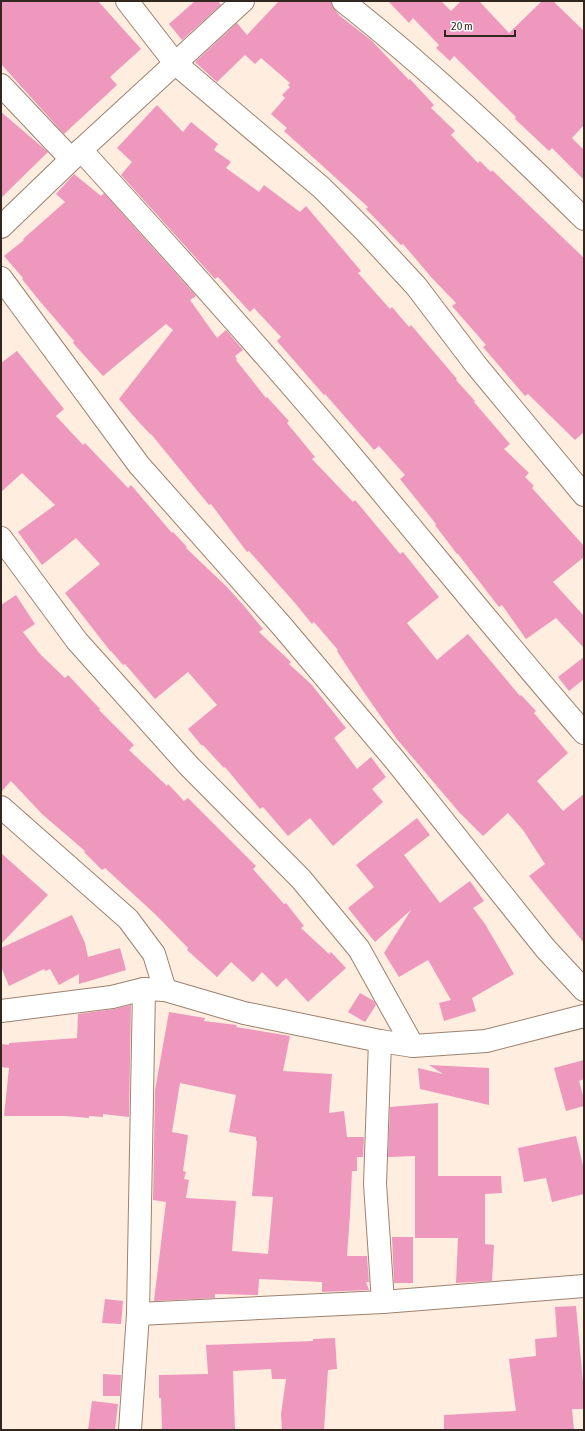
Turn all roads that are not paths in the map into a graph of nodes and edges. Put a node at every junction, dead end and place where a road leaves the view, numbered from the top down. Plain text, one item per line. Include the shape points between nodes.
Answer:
1 (127, 1) edge
2 (243, 1) edge
3 (343, 1) edge
4 (175, 63) junction
5 (1, 85) edge
6 (76, 154) junction
7 (584, 219) edge
8 (1, 227) edge
9 (1, 278) edge
10 (584, 495) edge
11 (1, 538) edge
12 (584, 732) edge
13 (1, 807) edge
14 (144, 989) junction
15 (165, 990) junction
16 (584, 990) edge
17 (1, 1011) edge
18 (584, 1016) edge
19 (380, 1041) junction
20 (413, 1046) junction
21 (584, 1286) edge
22 (383, 1302) junction
23 (138, 1314) junction
24 (130, 1430) edge

1 - 4 street
2 - 4 street
3 - 7 street via 456,97
4 - 6 street
4 - 10 street via 322,188 366,232 416,286 476,365
5 - 6 street
6 - 8 street
6 - 12 street via 171,249 350,453 514,652
9 - 16 street via 139,464 281,625 394,759 544,948
11 - 20 street via 77,641 189,766 301,879 359,949
13 - 15 street via 128,919 154,954
14 - 15 street
14 - 17 street via 112,997
14 - 23 street
15 - 19 street via 244,1013
18 - 20 street via 486,1041
19 - 20 street
19 - 22 street via 375,1184
21 - 22 street
22 - 23 street
23 - 24 street

